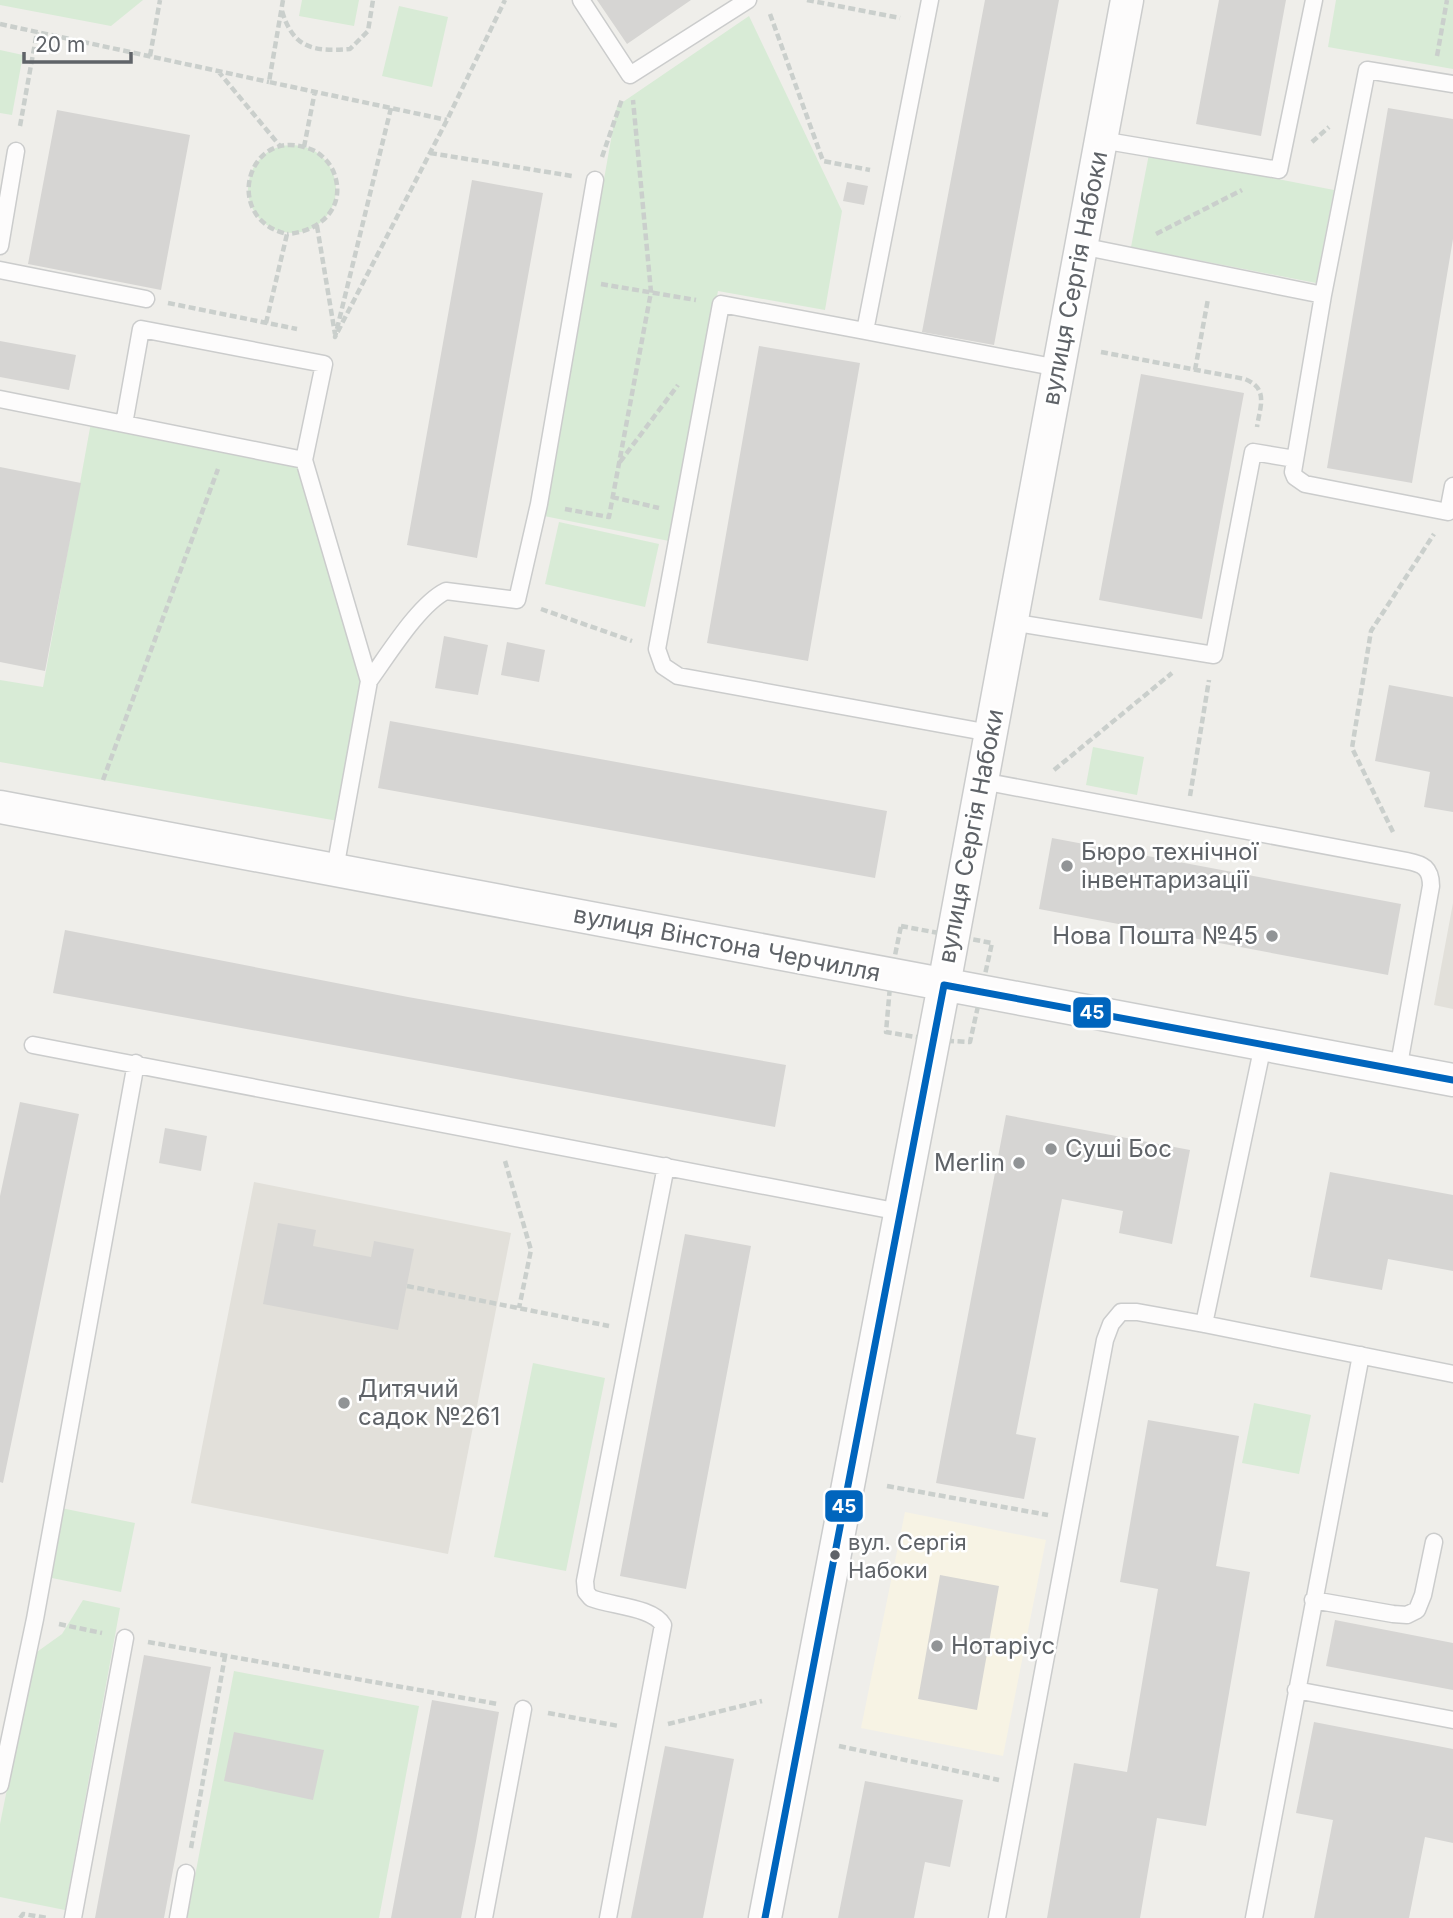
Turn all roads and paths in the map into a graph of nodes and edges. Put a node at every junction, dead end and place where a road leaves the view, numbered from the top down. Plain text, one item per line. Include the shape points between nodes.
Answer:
1 (160, 0) edge
2 (283, 0) edge
3 (373, 0) edge
4 (505, 0) edge
5 (581, 0) edge
6 (748, 0) edge
7 (807, 0) edge
8 (930, 0) edge
9 (1127, 0) edge
10 (1314, 0) edge
11 (1447, 0) edge
12 (281, 10) junction
13 (769, 12) dead end
14 (925, 23) junction
15 (0, 24) edge
16 (37, 32) junction
17 (150, 56) junction
18 (218, 71) junction
19 (630, 75) junction
20 (1433, 81) junction
21 (269, 82) junction
22 (1453, 84) edge
23 (314, 91) junction
24 (1362, 99) junction
25 (391, 107) junction
26 (447, 120) junction
27 (1101, 140) junction
28 (280, 146) junction
29 (304, 147) junction
30 (16, 150) joint
31 (430, 153) junction
32 (1279, 170) junction
33 (894, 175) junction
34 (594, 180) junction
35 (317, 226) junction
36 (287, 234) junction
37 (0, 246) edge
38 (1081, 246) junction
39 (1118, 254) junction
40 (0, 270) edge
41 (1213, 273) junction
42 (578, 280) junction
43 (651, 292) junction
44 (1323, 295) junction
45 (146, 299) joint
46 (721, 304) junction
47 (266, 323) junction
48 (301, 330) dead end
49 (865, 331) junction
50 (324, 335) dead end
51 (335, 337) junction
52 (1101, 352) dead end
53 (324, 365) junction
54 (1058, 369) junction
55 (1195, 370) junction
56 (683, 377) dead end
57 (0, 399) edge
58 (124, 424) junction
59 (227, 444) junction
60 (1253, 452) junction
61 (1295, 459) junction
62 (304, 460) junction
63 (619, 464) junction
64 (1453, 486) edge
65 (612, 498) junction
66 (539, 504) junction
67 (1448, 512) junction
68 (682, 513) junction
69 (517, 600) junction
70 (1011, 622) junction
71 (657, 649) junction
72 (1206, 653) junction
73 (369, 681) junction
74 (990, 733) junction
75 (103, 780) dead end
76 (982, 781) junction
77 (1029, 790) junction
78 (0, 807) edge
79 (1186, 820) junction
80 (1407, 861) junction
81 (335, 869) junction
82 (944, 985) junction
83 (33, 1045) dead end
84 (1263, 1045) junction
85 (136, 1063) junction
86 (1398, 1070) junction
87 (1453, 1080) edge
88 (497, 1133) junction
89 (666, 1166) junction
90 (900, 1212) junction
91 (407, 1286) dead end
92 (519, 1308) junction
93 (1204, 1324) junction
94 (634, 1331) junction
95 (1361, 1355) junction
96 (1453, 1374) edge
97 (887, 1486) dead end
98 (1071, 1519) junction
99 (1434, 1542) dead end
100 (1313, 1600) junction
101 (125, 1638) joint
102 (225, 1656) junction
103 (1296, 1690) junction
104 (762, 1701) dead end
105 (523, 1709) junction
106 (1453, 1720) edge
107 (644, 1731) junction
108 (839, 1746) dead end
109 (0, 1784) edge
110 (1021, 1785) junction
111 (186, 1873) joint
112 (20, 1918) edge
113 (49, 1918) edge
114 (73, 1918) edge
115 (178, 1918) edge
116 (484, 1918) edge
117 (608, 1918) edge
118 (765, 1918) edge
119 (997, 1918) edge
120 (1254, 1918) edge

1 - 17 path
2 - 12 path
3 - 12 path via 368,31 350,49 310,48 287,30
4 - 26 path
5 - 19 lane
6 - 19 lane
7 - 14 path
8 - 14 lane
9 - 27 street, вулиця Сергія Набоки
10 - 32 lane
11 - 20 path
12 - 21 path
13 - 33 path via 823,161
14 - 33 lane
15 - 16 path
16 - 17 path
16 - 30 path
17 - 18 path
18 - 21 path
18 - 28 path
19 - 34 path
19 - 43 path
20 - 22 lane
20 - 24 lane via 1367,70
21 - 23 path
23 - 25 path
23 - 29 path
24 - 32 path
24 - 44 lane
25 - 26 path
25 - 51 path
26 - 31 path
27 - 32 lane
27 - 38 street, вулиця Сергія Набоки
28 - 29 path
28 - 36 path via 252,169 248,199 265,225
29 - 35 path via 323,157 337,186 335,202
30 - 37 lane
31 - 34 path
31 - 51 path
32 - 39 path
33 - 49 lane
34 - 42 lane
35 - 36 path
35 - 51 path
36 - 47 path
38 - 39 lane
38 - 54 street, вулиця Сергія Набоки
39 - 41 lane
40 - 45 lane
41 - 44 lane
41 - 55 path
42 - 43 path
42 - 66 lane
43 - 46 path
43 - 63 path
44 - 61 lane
45 - 47 path
46 - 49 lane
46 - 68 lane
47 - 48 path
49 - 54 lane
50 - 51 path
51 - 53 path
52 - 55 path
53 - 58 lane via 141,329
53 - 62 lane
54 - 70 street, вулиця Сергія Набоки
55 - 60 path via 1256,384 1261,403
56 - 63 path
57 - 58 lane
58 - 59 lane
59 - 62 lane
59 - 75 path
60 - 61 lane
60 - 72 lane
61 - 67 lane via 1295,477 1305,484
62 - 73 lane
63 - 65 path
64 - 67 lane
65 - 66 path via 609,517
65 - 68 path
66 - 69 lane
67 - 80 path via 1371,631 1352,748
68 - 71 lane
69 - 71 path
69 - 73 lane via 446,591 436,596
70 - 72 lane
70 - 74 street, вулиця Сергія Набоки
71 - 74 lane via 663,666 678,676
72 - 77 path
72 - 79 path
73 - 81 lane
74 - 76 street, вулиця Сергія Набоки
76 - 77 lane
76 - 82 street, вулиця Сергія Набоки
77 - 79 lane
78 - 81 street, вулиця Вінстона Черчилля
79 - 80 lane
80 - 86 lane via 1428,869 1431,886
81 - 82 street, вулиця Вінстона Черчилля
82 - 84 street, вулиця Вінстона Черчилля
82 - 90 street, вулиця Сергія Набоки
83 - 85 lane
84 - 86 street, вулиця Вінстона Черчилля
84 - 93 lane
85 - 88 lane
85 - 109 lane via 37,1607
86 - 87 street, вулиця Вінстона Черчилля
88 - 89 lane
88 - 92 path via 531,1250
89 - 90 lane
89 - 94 lane
90 - 118 street, вулиця Сергія Набоки
91 - 92 path
92 - 94 path
93 - 95 lane
93 - 98 lane via 1137,1312 1121,1312 1111,1324
94 - 107 lane via 585,1581 591,1598 649,1613 663,1625
95 - 96 lane
95 - 100 lane
97 - 98 path
98 - 110 lane
99 - 100 lane via 1423,1595 1417,1610 1407,1615
100 - 103 lane
101 - 102 path
101 - 114 lane
102 - 105 path
102 - 111 path
103 - 106 lane
103 - 120 lane
104 - 107 path
105 - 107 path
105 - 116 lane
107 - 117 lane
108 - 110 path
110 - 119 lane
111 - 115 lane
112 - 113 path via 23,1914

